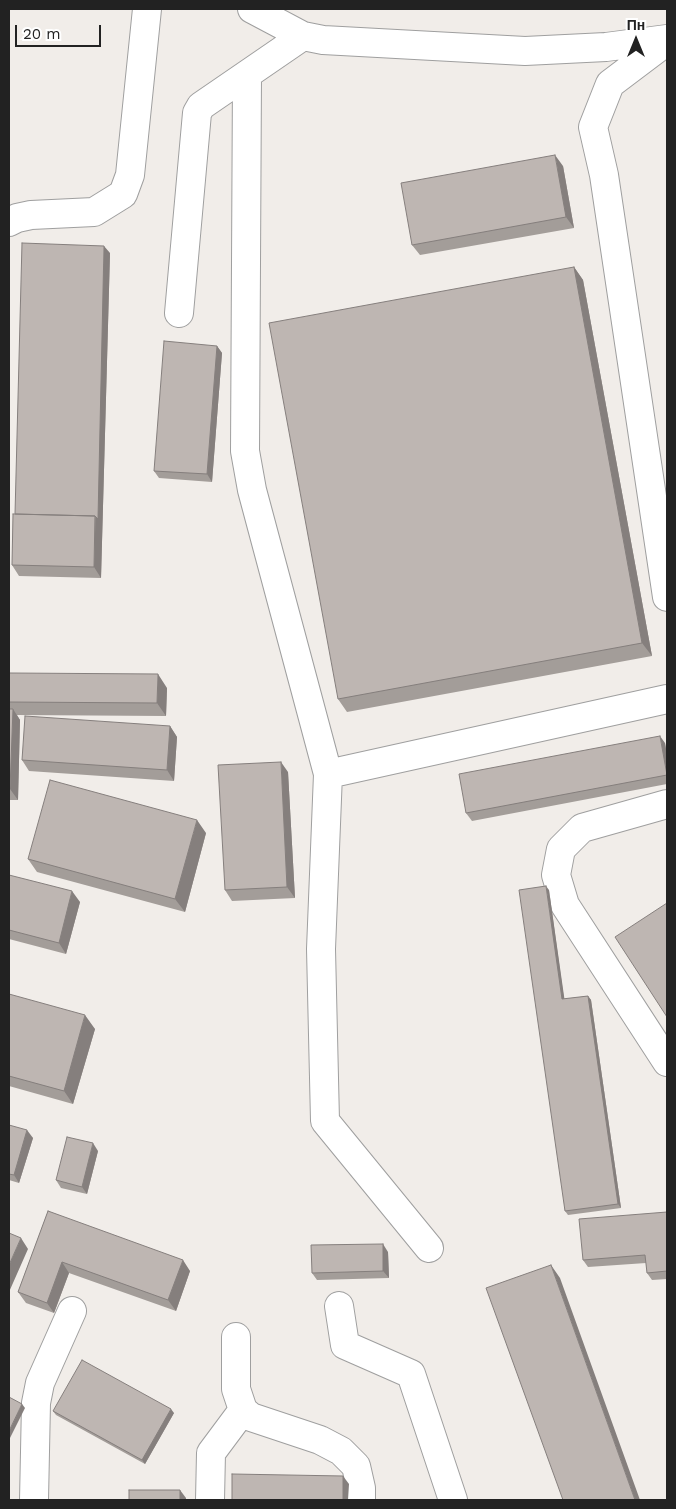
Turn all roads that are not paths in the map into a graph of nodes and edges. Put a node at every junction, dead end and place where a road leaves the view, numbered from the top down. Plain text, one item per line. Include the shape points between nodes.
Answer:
1 (147, 9) edge
2 (252, 9) edge
3 (303, 36) junction
4 (667, 40) edge
5 (247, 75) junction
6 (9, 222) edge
7 (179, 313) dead end
8 (667, 597) edge
9 (667, 699) edge
10 (328, 774) junction
11 (667, 804) edge
12 (667, 1062) edge
13 (429, 1248) dead end
14 (339, 1306) dead end
15 (72, 1311) dead end
16 (236, 1337) dead end
17 (243, 1410) junction
18 (34, 1500) edge
19 (210, 1500) edge
20 (361, 1500) edge
21 (453, 1500) edge

1 - 6 lane via 130,175 123,194 94,212 31,215
2 - 3 lane
3 - 4 lane via 324,40 525,51
3 - 5 lane
4 - 8 lane via 610,84 594,127 604,175
5 - 7 lane via 201,106 197,113
5 - 10 lane via 245,451 252,490
9 - 10 lane
10 - 13 lane via 321,949 325,1121
11 - 12 lane via 582,828 562,849 556,875 565,905
14 - 21 lane via 345,1345 411,1374
15 - 18 lane via 38,1389
16 - 17 lane via 236,1389
17 - 19 lane via 211,1453
17 - 20 lane via 251,1417 320,1440 340,1451 356,1466

